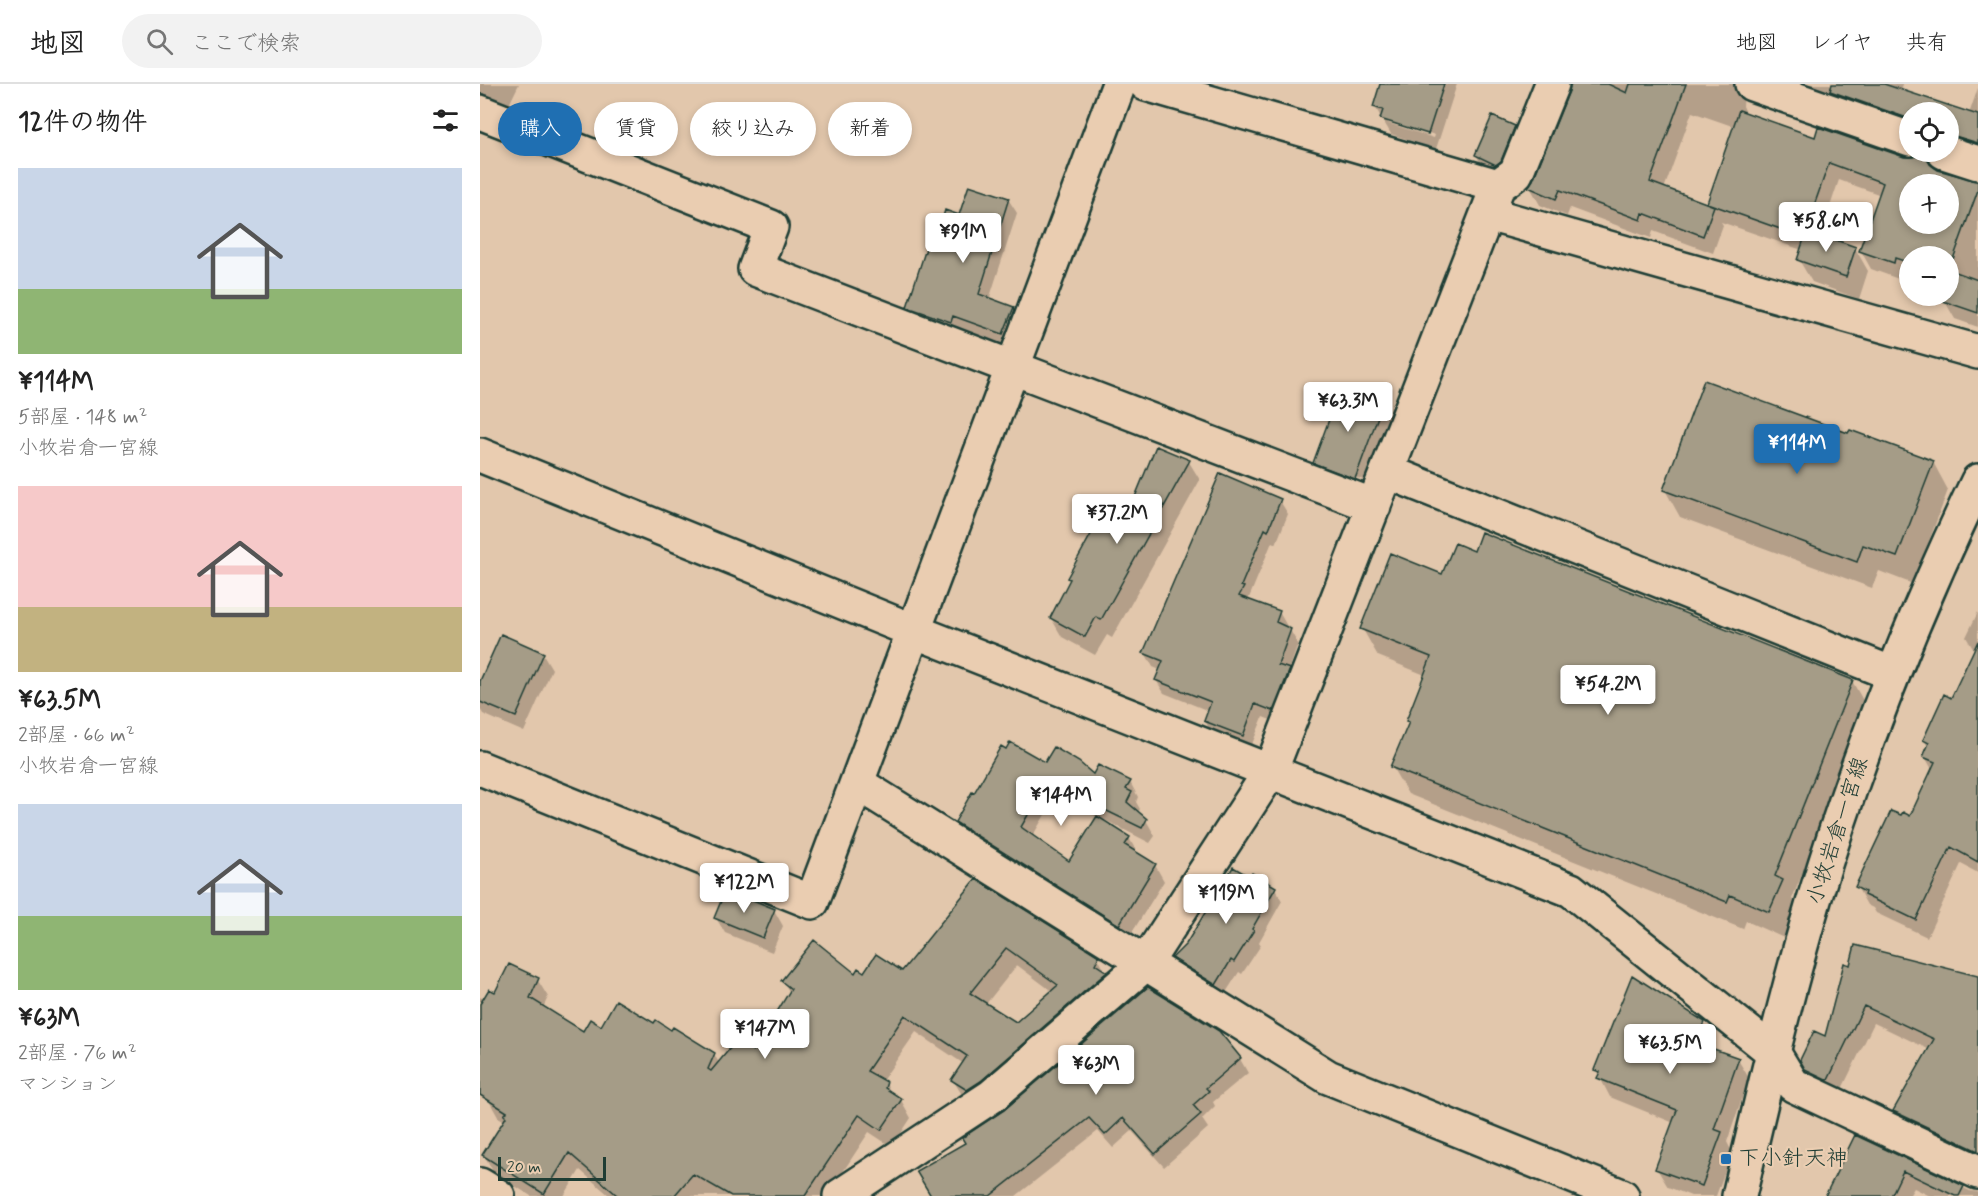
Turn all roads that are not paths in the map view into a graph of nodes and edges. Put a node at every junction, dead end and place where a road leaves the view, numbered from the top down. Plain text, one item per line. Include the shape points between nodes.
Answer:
1 (1119, 84) edge
2 (1146, 84) edge
3 (1552, 84) edge
4 (1752, 84) edge
5 (480, 112) edge
6 (1899, 135) edge
7 (1959, 157) edge
8 (1978, 163) edge
9 (1493, 200) junction
10 (1978, 352) edge
11 (1012, 368) junction
12 (480, 455) edge
13 (1388, 472) junction
14 (1978, 481) edge
15 (1374, 506) junction
16 (914, 631) junction
17 (1893, 674) junction
18 (480, 768) edge
19 (1270, 772) junction
20 (857, 783) junction
21 (1145, 964) junction
22 (1773, 1052) junction
23 (1978, 1172) edge
24 (480, 1185) edge
25 (498, 1196) edge
26 (840, 1196) edge
27 (1622, 1196) edge
28 (1740, 1196) edge

1 - 11 street
2 - 9 street
3 - 9 street via 1516,173
4 - 6 street
5 - 11 street via 771,227 755,269
7 - 8 street
9 - 10 street
9 - 13 street
11 - 15 street
11 - 16 street
12 - 16 street
13 - 15 street
13 - 17 street
14 - 17 street, 小牧岩倉一宮線
15 - 19 street
16 - 19 street
16 - 20 street
17 - 22 street, 小牧岩倉一宮線 via 1814,900
18 - 20 street via 812,902
19 - 21 street
19 - 22 street via 1571,890
20 - 21 street
21 - 26 street via 992,1096
21 - 27 street via 1328,1077
22 - 23 street via 1793,1085
22 - 28 street, 小牧岩倉一宮線
24 - 25 street

